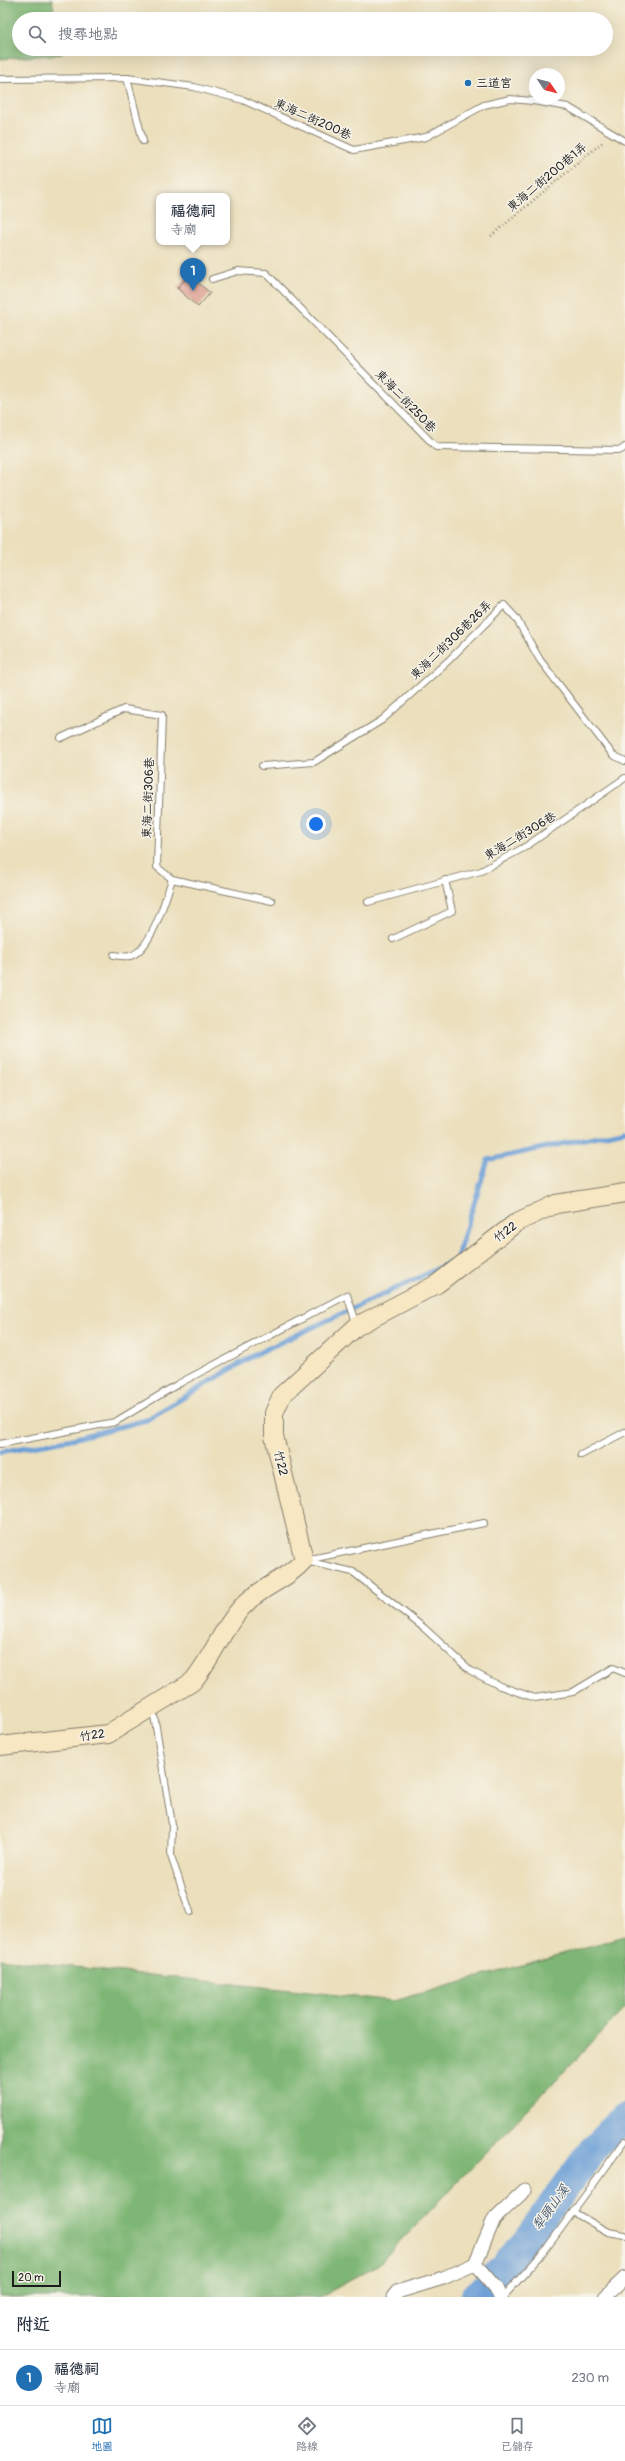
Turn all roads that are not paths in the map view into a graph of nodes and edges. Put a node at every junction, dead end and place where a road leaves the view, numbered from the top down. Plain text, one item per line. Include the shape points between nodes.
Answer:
1 (127, 78) junction
2 (0, 79) edge
3 (143, 141) dead end
4 (625, 141) edge
5 (212, 279) dead end
6 (625, 447) edge
7 (61, 738) dead end
8 (625, 761) edge
9 (262, 766) dead end
10 (625, 778) edge
11 (172, 879) junction
12 (445, 880) junction
13 (272, 901) dead end
14 (368, 902) dead end
15 (393, 938) dead end
16 (114, 955) dead end
17 (625, 1193) edge
18 (357, 1326) junction
19 (625, 1432) edge
20 (0, 1444) edge
21 (581, 1455) dead end
22 (484, 1523) dead end
23 (304, 1560) junction
24 (625, 1673) edge
25 (152, 1707) junction
26 (0, 1746) edge
27 (190, 1912) dead end
28 (625, 2141) edge
29 (525, 2190) dead end
30 (573, 2212) junction
31 (625, 2235) edge
32 (475, 2264) junction
33 (625, 2278) edge
34 (499, 2294) edge
35 (393, 2297) edge
36 (605, 2297) edge

1 - 2 lane, 東海二街200巷
1 - 3 lane
1 - 4 lane, 東海二街200巷 via 194,87 243,100 354,150 426,137 484,104 510,99 568,107
5 - 6 lane, 東海二街250巷 via 238,271 266,273 436,447 621,450
7 - 11 lane, 東海二街306巷 via 124,709 162,715 157,868
8 - 9 lane, 東海二街306巷26弄 via 613,755 540,660 516,618 504,605 448,661 382,720 314,762
10 - 12 lane, 東海二街306巷 via 525,848 481,871
11 - 13 lane, 東海二街306巷
11 - 16 lane via 159,920 140,950 130,956
12 - 14 lane, 東海二街306巷
12 - 15 lane via 452,912
17 - 18 street, 竹22 / 竹22 via 556,1204 517,1222 437,1284
18 - 20 lane via 347,1296 178,1384 115,1422
18 - 23 street, 竹22 / 竹22 via 282,1395 274,1412 274,1436
19 - 21 lane
22 - 23 lane
23 - 24 lane via 353,1572 424,1628 471,1670 500,1686 535,1698 573,1692 614,1668
23 - 25 street, 竹22 / 竹22 via 295,1571 245,1604 231,1618 202,1670 192,1682
25 - 26 street, 竹22 / 竹22 via 108,1734
25 - 27 lane via 172,1824 171,1856
28 - 30 lane
29 - 32 street via 494,2219
30 - 31 lane via 608,2232
30 - 34 lane via 542,2253
32 - 34 street
32 - 35 street via 443,2278 397,2292
33 - 36 street

